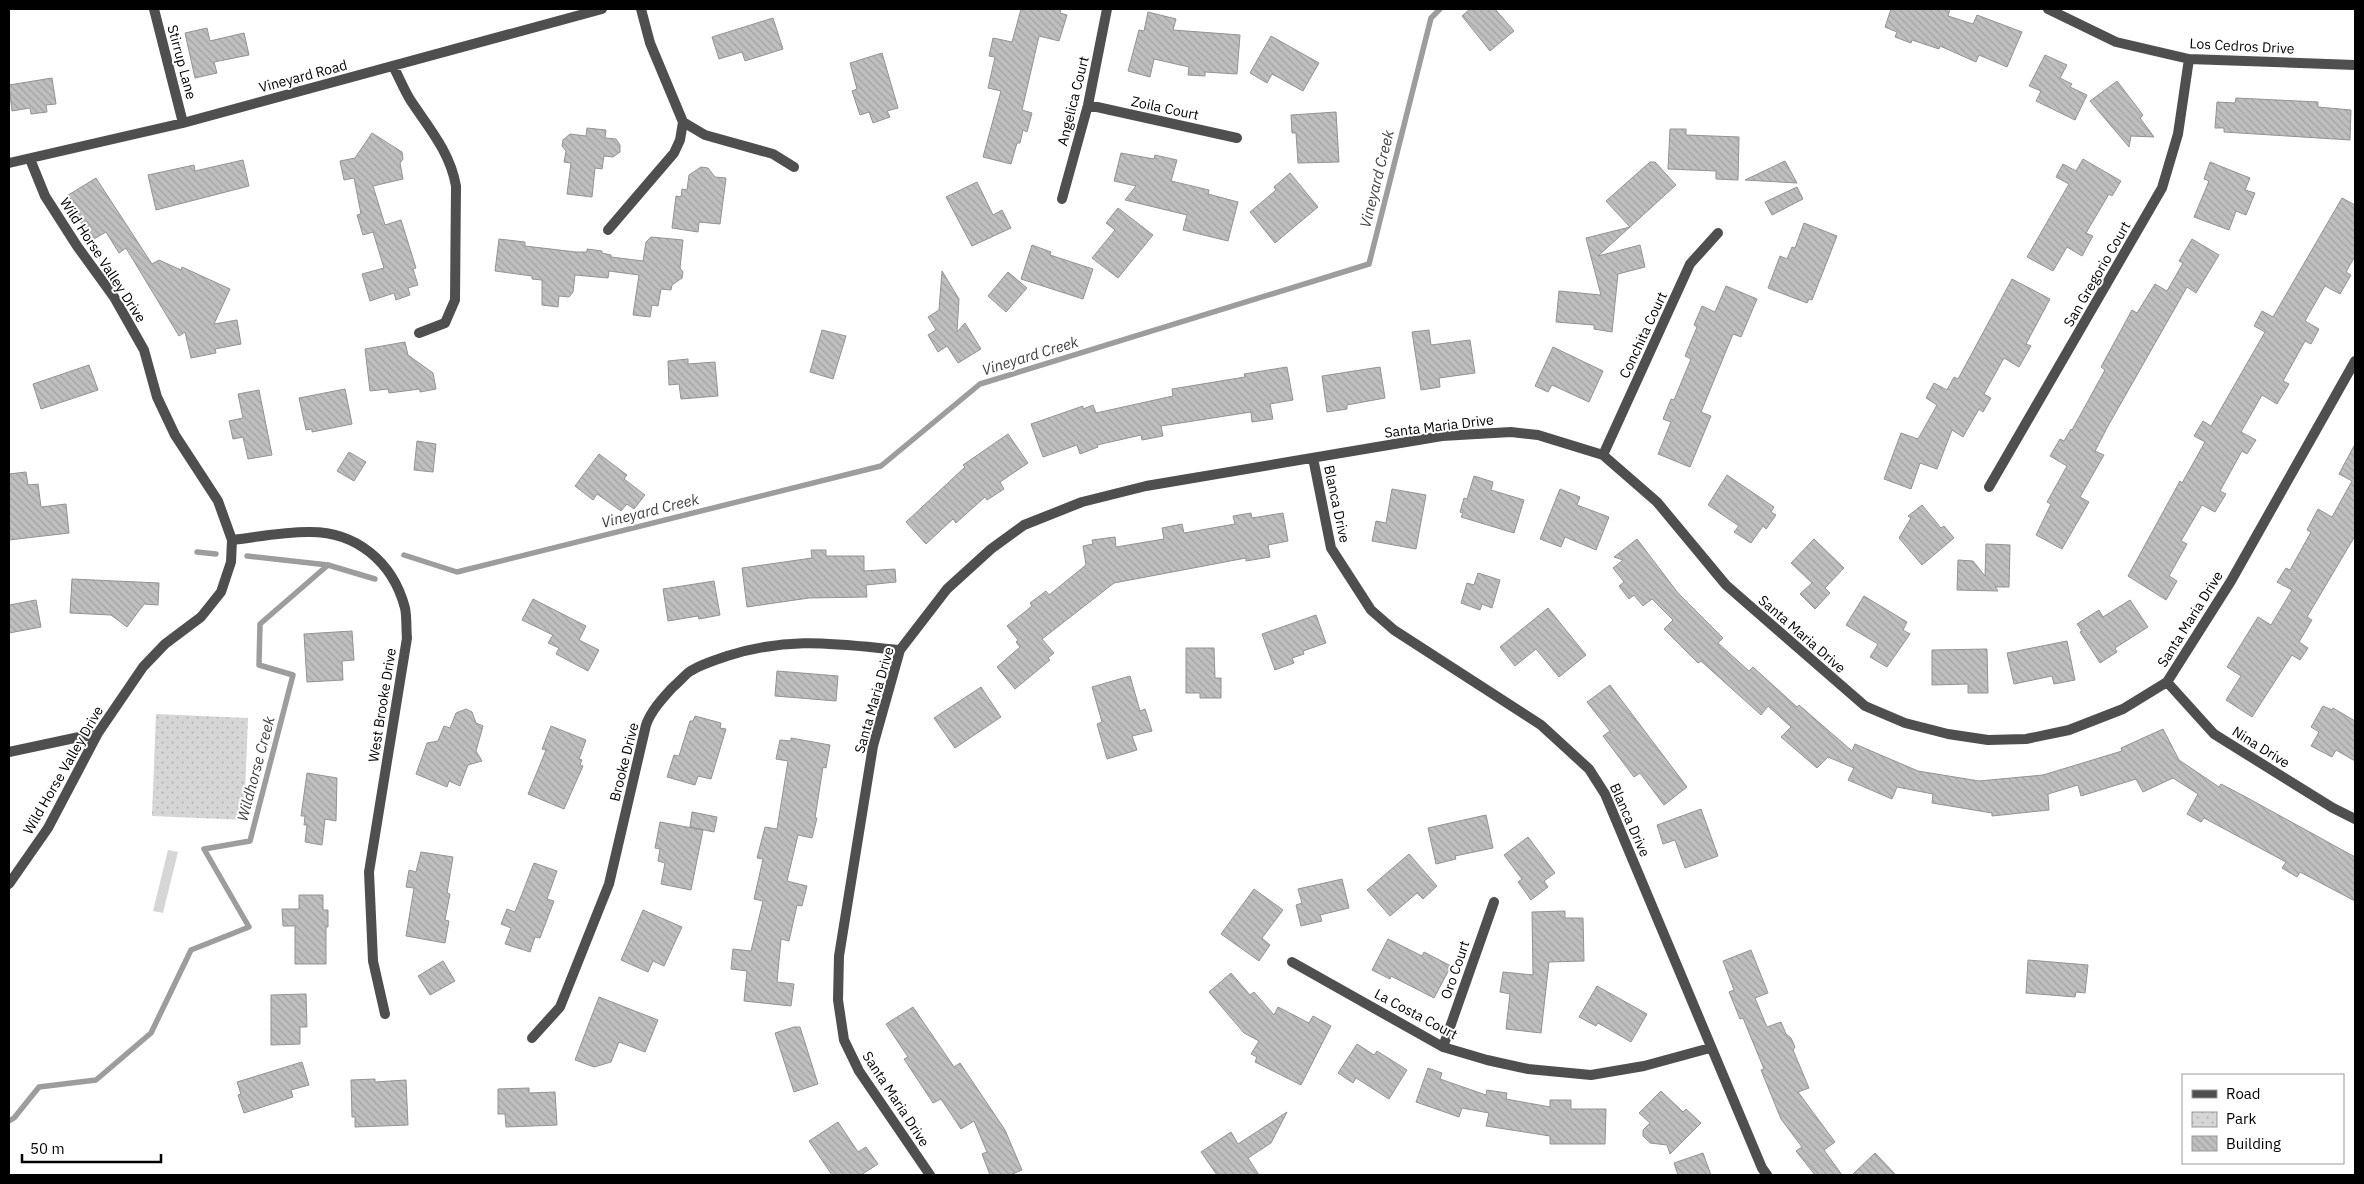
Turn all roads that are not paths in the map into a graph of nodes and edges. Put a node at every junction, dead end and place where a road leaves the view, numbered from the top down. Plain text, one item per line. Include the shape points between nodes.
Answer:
1 (154, 9) edge
2 (565, 9) edge
3 (602, 9) edge
4 (641, 9) edge
5 (1108, 9) edge
6 (2048, 9) edge
7 (564, 20) junction
8 (2189, 59) junction
9 (2355, 65) edge
10 (393, 66) junction
11 (1088, 105) junction
12 (683, 122) junction
13 (183, 123) junction
14 (1237, 138) dead end
15 (30, 159) junction
16 (9, 163) edge
17 (794, 167) dead end
18 (1062, 199) dead end
19 (608, 230) dead end
20 (1718, 233) dead end
21 (419, 333) dead end
22 (2355, 361) edge
23 (1603, 455) junction
24 (1313, 458) junction
25 (1989, 487) dead end
26 (232, 540) junction
27 (900, 650) junction
28 (2167, 682) junction
29 (98, 733) junction
30 (9, 752) edge
31 (2355, 819) edge
32 (9, 884) edge
33 (1494, 902) dead end
34 (1292, 962) dead end
35 (384, 1014) dead end
36 (532, 1038) dead end
37 (1443, 1047) junction
38 (1710, 1048) junction
39 (930, 1175) edge
40 (1767, 1175) edge

1 - 13 street, Stirrup Lane
2 - 7 street
3 - 7 street, Vineyard Road
4 - 12 street via 650,42
5 - 11 street, Angelica Court
6 - 8 street, Los Cedros Drive via 2116,42
7 - 10 street, Vineyard Road
8 - 9 street, Los Cedros Drive
8 - 25 street, San Gregorio Court via 2178,134 2162,188
10 - 13 street, Vineyard Road
10 - 21 street via 410,99 441,144 456,186 455,300 445,323
11 - 14 street, Zoila Court
11 - 18 street, Angelica Court
12 - 17 street via 705,135 773,154
12 - 19 street via 674,153
13 - 15 street, Vineyard Road
15 - 16 street, Vineyard Road
15 - 26 street, Wild Horse Valley Drive via 45,196 114,297 144,350 157,397 175,435 218,501
20 - 23 street, Conchita Court via 1690,264
22 - 28 street, Santa Maria Drive via 2231,581
23 - 24 street, Santa Maria Drive via 1538,435 1511,432 1442,436
23 - 28 street, Santa Maria Drive via 1657,502 1726,585 1865,706 1905,723 1988,740 2026,739 2070,730 2123,709
24 - 27 street, Santa Maria Drive via 1118,491 1042,516 1008,536 947,589
24 - 38 street, Blanca Drive via 1331,548 1372,610 1394,630 1541,725 1589,769 1600,785
26 - 29 street, Wild Horse Valley Drive via 231,562 221,592 201,617 165,644 143,667
26 - 35 street, West Brooke Drive via 308,532 335,534 359,544 379,559 397,584 405,610 407,638 369,872 373,961
27 - 36 street, Brooke Drive via 820,643 756,647 690,672 670,691 650,714 646,725 605,893 560,1007
27 - 39 street, Santa Maria Drive via 873,746 839,956 838,1000 844,1040 858,1071
28 - 31 street, Nina Drive via 2214,734
29 - 30 street
29 - 32 street, Wild Horse Valley Drive via 48,828
33 - 37 street, Oro Court
34 - 37 street, La Costa Court
37 - 38 street, La Costa Court via 1528,1069 1591,1075 1644,1066
38 - 40 street, Blanca Drive

